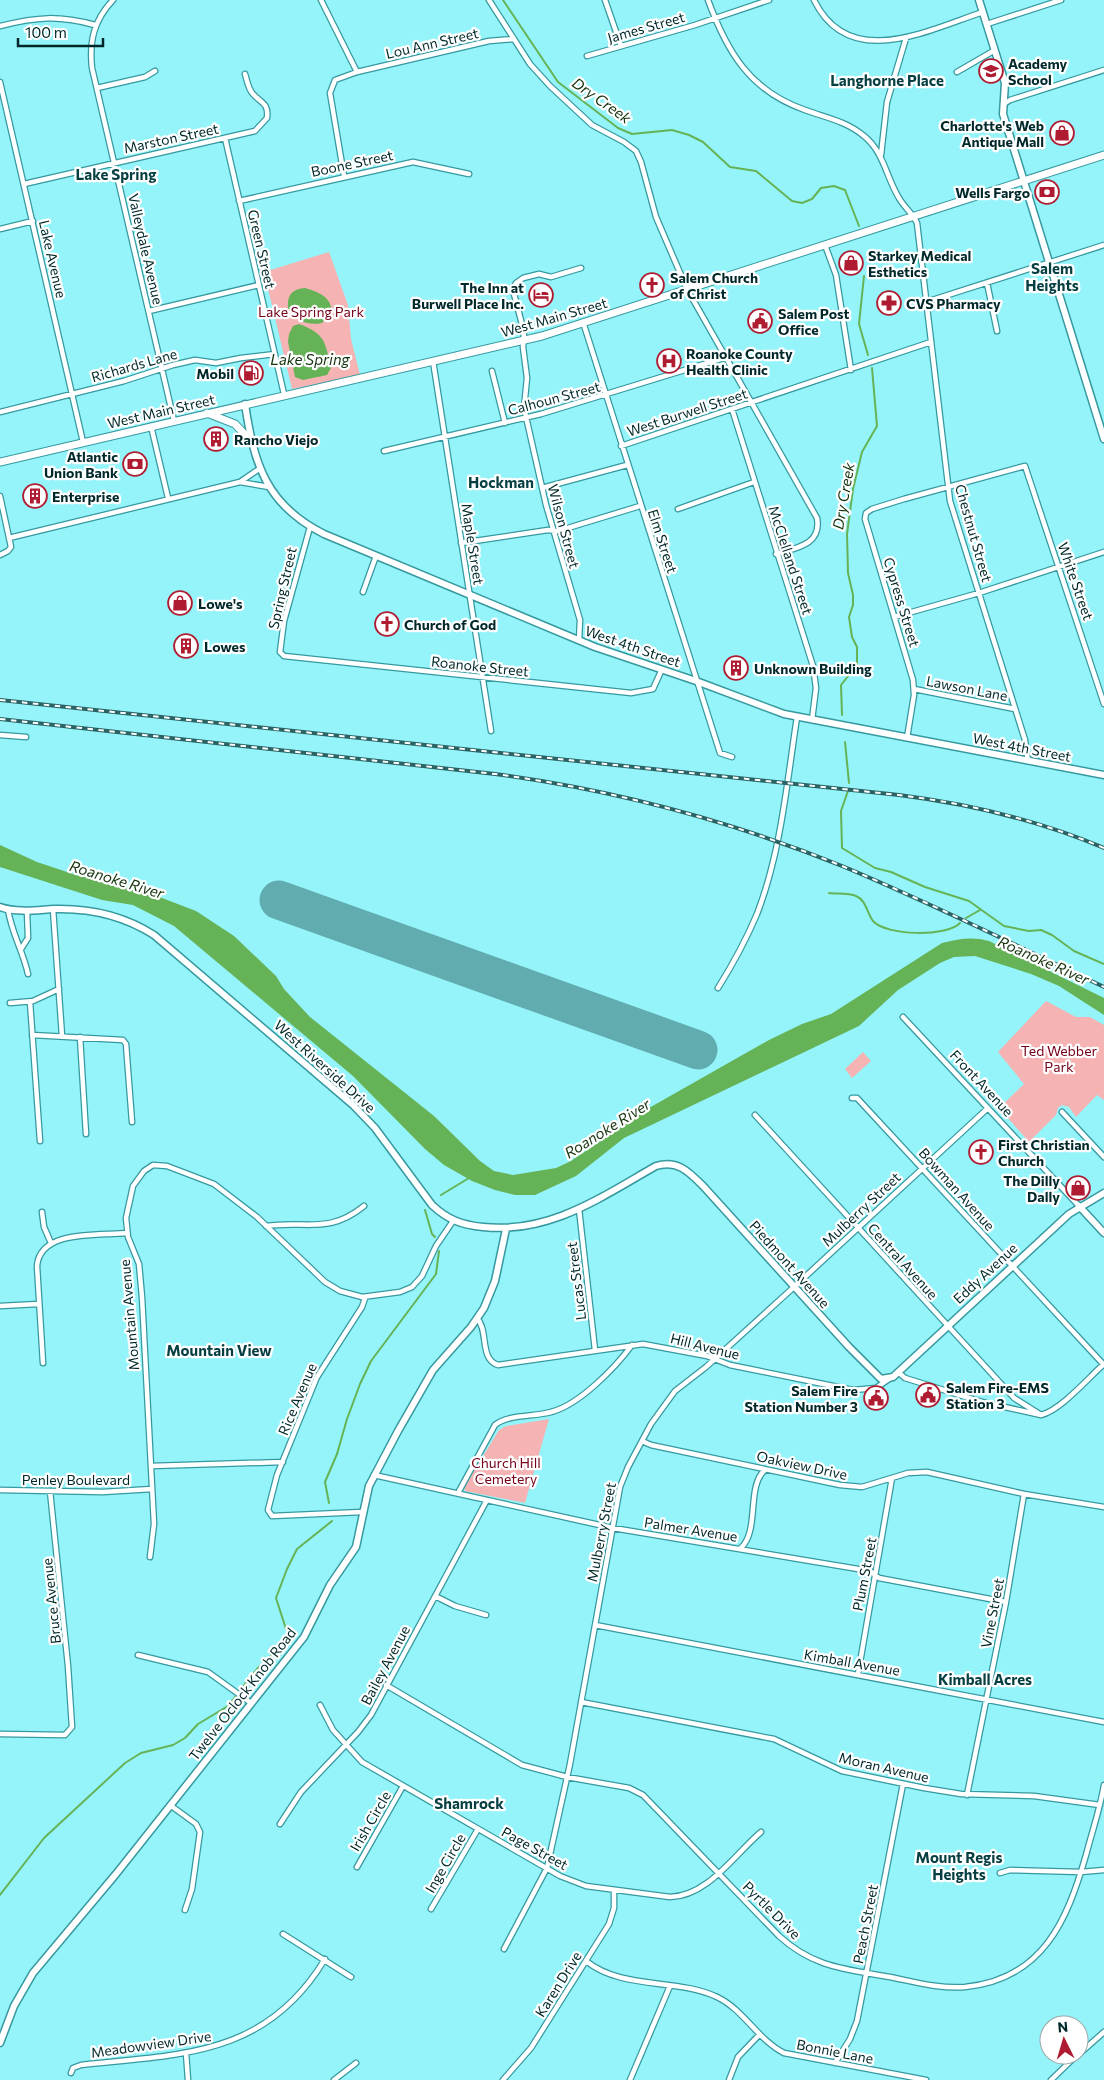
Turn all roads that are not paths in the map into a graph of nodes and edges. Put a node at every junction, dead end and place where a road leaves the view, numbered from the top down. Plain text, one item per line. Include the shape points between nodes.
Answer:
1 (113, 0) edge
2 (322, 0) edge
3 (489, 0) edge
4 (605, 0) edge
5 (708, 0) edge
6 (769, 0) edge
7 (814, 0) edge
8 (979, 0) edge
9 (1061, 0) edge
10 (983, 12) junction
11 (715, 18) junction
12 (987, 24) junction
13 (95, 25) junction
14 (0, 26) edge
15 (906, 38) junction
16 (513, 39) junction
17 (621, 46) junction
18 (995, 50) junction
19 (587, 56) dead end
20 (156, 70) dead end
21 (1104, 70) edge
22 (357, 72) junction
23 (957, 72) dead end
24 (245, 74) dead end
25 (0, 82) edge
26 (97, 88) junction
27 (1002, 105) junction
28 (225, 138) junction
29 (882, 155) junction
30 (1104, 155) edge
31 (114, 162) junction
32 (469, 174) dead end
33 (344, 176) junction
34 (1024, 181) junction
35 (24, 184) junction
36 (239, 201) junction
37 (914, 216) junction
38 (32, 221) junction
39 (0, 229) edge
40 (825, 245) junction
41 (1104, 245) edge
42 (1049, 263) junction
43 (581, 268) dead end
44 (987, 283) junction
45 (259, 285) junction
46 (687, 289) junction
47 (926, 302) junction
48 (149, 311) junction
49 (583, 322) junction
50 (997, 331) dead end
51 (523, 340) junction
52 (931, 342) junction
53 (276, 354) junction
54 (727, 358) junction
55 (433, 361) junction
56 (162, 368) junction
57 (492, 370) dead end
58 (851, 370) junction
59 (72, 394) junction
60 (284, 394) junction
61 (605, 396) junction
62 (752, 402) junction
63 (245, 404) junction
64 (732, 409) junction
65 (0, 412) edge
66 (207, 413) junction
67 (526, 418) junction
68 (174, 421) junction
69 (504, 423) junction
70 (151, 426) junction
71 (444, 436) junction
72 (1104, 438) edge
73 (250, 440) junction
74 (83, 442) junction
75 (621, 446) junction
76 (384, 451) dead end
77 (0, 462) edge
78 (627, 466) junction
79 (259, 469) junction
80 (240, 482) junction
81 (754, 482) junction
82 (269, 487) junction
83 (948, 487) junction
84 (542, 488) junction
85 (0, 496) edge
86 (168, 498) junction
87 (640, 506) junction
88 (678, 509) dead end
89 (310, 527) junction
90 (552, 530) junction
91 (9, 538) junction
92 (461, 543) junction
93 (1104, 552) edge
94 (776, 554) junction
95 (0, 555) edge
96 (376, 556) junction
97 (1058, 566) junction
98 (362, 592) dead end
99 (979, 593) junction
100 (469, 595) junction
101 (894, 617) junction
102 (579, 640) junction
103 (282, 654) joint
104 (662, 669) junction
105 (482, 677) junction
106 (696, 681) junction
107 (914, 689) junction
108 (1104, 704) edge
109 (1015, 709) junction
110 (798, 717) junction
111 (812, 720) junction
112 (491, 731) dead end
113 (0, 735) edge
114 (26, 737) dead end
115 (906, 738) junction
116 (732, 757) dead end
117 (1028, 761) junction
118 (1104, 775) edge
119 (0, 906) edge
120 (8, 909) junction
121 (53, 909) junction
122 (27, 911) junction
123 (22, 949) junction
124 (28, 974) dead end
125 (718, 988) dead end
126 (59, 990) junction
127 (30, 1002) junction
128 (10, 1003) dead end
129 (903, 1017) dead end
130 (32, 1035) junction
131 (62, 1036) junction
132 (80, 1037) junction
133 (852, 1098) dead end
134 (988, 1108) junction
135 (1062, 1112) dead end
136 (755, 1115) dead end
137 (132, 1122) dead end
138 (86, 1134) dead end
139 (40, 1140) dead end
140 (1104, 1157) edge
141 (672, 1164) joint
142 (922, 1168) junction
143 (1104, 1193) edge
144 (364, 1206) dead end
145 (1079, 1206) junction
146 (579, 1209) junction
147 (42, 1212) dead end
148 (453, 1221) junction
149 (266, 1226) junction
150 (857, 1228) junction
151 (506, 1229) junction
152 (127, 1233) junction
153 (1104, 1233) edge
154 (51, 1242) junction
155 (1012, 1265) junction
156 (794, 1287) junction
157 (365, 1298) junction
158 (38, 1304) junction
159 (0, 1306) edge
160 (478, 1318) junction
161 (947, 1326) junction
162 (632, 1344) junction
163 (595, 1350) junction
164 (714, 1359) junction
165 (43, 1363) dead end
166 (1104, 1364) edge
167 (898, 1372) junction
168 (888, 1379) junction
169 (1041, 1415) junction
170 (642, 1441) junction
171 (283, 1462) junction
172 (151, 1466) junction
173 (765, 1470) junction
174 (374, 1475) junction
175 (892, 1478) junction
176 (152, 1489) junction
177 (0, 1490) edge
178 (50, 1491) junction
179 (458, 1493) junction
180 (1024, 1494) junction
181 (487, 1500) junction
182 (1104, 1508) edge
183 (362, 1512) junction
184 (614, 1528) junction
185 (741, 1548) junction
186 (150, 1556) dead end
187 (875, 1575) junction
188 (435, 1596) junction
189 (1006, 1602) junction
190 (486, 1615) dead end
191 (595, 1625) junction
192 (138, 1655) dead end
193 (858, 1674) junction
194 (386, 1686) junction
195 (987, 1699) junction
196 (251, 1702) junction
197 (581, 1702) junction
198 (320, 1705) dead end
199 (1104, 1722) edge
200 (0, 1734) edge
201 (346, 1745) junction
202 (567, 1777) junction
203 (903, 1784) junction
204 (403, 1786) junction
205 (1104, 1786) edge
206 (967, 1794) junction
207 (1100, 1804) junction
208 (170, 1805) junction
209 (280, 1824) dead end
210 (478, 1829) junction
211 (761, 1832) dead end
212 (357, 1867) dead end
213 (546, 1868) junction
214 (1104, 1870) edge
215 (718, 1872) junction
216 (1081, 1872) junction
217 (1000, 1873) dead end
218 (614, 1891) junction
219 (431, 1909) dead end
220 (186, 1910) dead end
221 (283, 1934) dead end
222 (504, 1949) dead end
223 (325, 1960) junction
224 (586, 1961) junction
225 (866, 1972) junction
226 (351, 1977) dead end
227 (670, 1986) junction
228 (1104, 2032) edge
229 (759, 2035) junction
230 (0, 2043) edge
231 (1089, 2045) edge
232 (186, 2053) junction
233 (356, 2063) dead end
234 (835, 2063) junction
235 (1067, 2065) edge
236 (70, 2073) dead end
237 (188, 2080) edge
238 (334, 2080) edge
239 (503, 2080) edge
240 (630, 2080) edge
241 (729, 2080) edge
242 (926, 2080) edge
243 (1051, 2080) edge

1 - 13 street, Valleydale Avenue
2 - 22 street
3 - 16 street
4 - 17 street
5 - 11 street
6 - 11 street, James Street
7 - 15 street via 828,21 849,34 875,41
8 - 10 street
9 - 12 street
10 - 12 street
10 - 15 street
11 - 17 street, James Street
11 - 29 street via 730,53 758,82 794,106 850,126 866,137
12 - 18 street
13 - 14 street via 47,17
13 - 26 street, Valleydale Avenue via 91,57
15 - 29 street via 887,102
16 - 22 street, Lou Ann Street via 489,41
16 - 46 street via 542,78 592,125 636,151 656,217
17 - 19 street, James Street
18 - 23 street
18 - 27 street via 1005,83
20 - 26 street via 145,78
21 - 27 street
22 - 33 street, Lou Ann Street via 339,77 330,88
24 - 28 street, Marston Street via 252,93 265,104 267,118 255,131
25 - 35 street, Lake Avenue
26 - 31 street, Valleydale Avenue
27 - 34 street
28 - 31 street, Marston Street
28 - 36 street, Green Street
29 - 37 street via 893,187
30 - 34 main road, West Main Street
31 - 35 street, Marston Street
31 - 48 street, Valleydale Avenue
32 - 33 street, Boone Street via 413,162
33 - 36 street, Boone Street
34 - 37 main road, West Main Street
34 - 42 street
35 - 38 street, Lake Avenue
36 - 45 street, Green Street
37 - 40 main road, West Main Street
37 - 47 street, Chestnut Street
38 - 39 street
38 - 59 street, Lake Avenue
40 - 46 main road, West Main Street
40 - 58 street via 836,275
41 - 42 street
42 - 44 street
42 - 72 street
43 - 51 street, Wilson Street via 551,277 539,274 516,283 513,290 524,332
44 - 47 street
44 - 50 street
45 - 48 street
45 - 53 street, Green Street
46 - 49 main road, West Main Street
46 - 54 street
47 - 52 street, Chestnut Street
48 - 56 street, Valleydale Avenue
49 - 51 main road, West Main Street
49 - 61 street, Elm Street
51 - 55 main road, West Main Street
51 - 67 street, Wilson Street via 527,378
52 - 58 street, West Burwell Street
52 - 83 street, Chestnut Street
53 - 56 street, Richards Lane via 208,364 195,360
53 - 60 street, Green Street
54 - 61 street, Calhoun Street
54 - 62 street
55 - 60 main road, West Main Street
55 - 71 street, Maple Street
56 - 59 street, Richards Lane
56 - 68 street, Valleydale Avenue
57 - 69 street
58 - 62 street, West Burwell Street
59 - 65 street, Richards Lane
59 - 74 street, Lake Avenue
60 - 63 main road, West Main Street
61 - 67 street, Calhoun Street
61 - 75 street, Elm Street
62 - 64 street, West Burwell Street
62 - 94 street via 816,514 819,530 815,538 801,546
63 - 66 main road, West Main Street
63 - 73 street, West 4th Street
64 - 75 street, West Burwell Street
64 - 81 street, McClelland Street
66 - 68 main road, West Main Street
66 - 73 main road via 235,424
67 - 69 street, Calhoun Street
67 - 84 street, Wilson Street
68 - 70 main road, West Main Street
69 - 71 street, Calhoun Street
70 - 74 main road, West Main Street
70 - 86 street
71 - 76 street, Calhoun Street
71 - 92 street, Maple Street
73 - 79 street, West 4th Street
74 - 77 main road, West Main Street
75 - 78 street, Elm Street
78 - 84 street
78 - 87 street, Elm Street
79 - 80 street
79 - 82 street, West 4th Street
80 - 82 street
80 - 86 street
81 - 88 street
81 - 94 street, McClelland Street
82 - 89 street, West 4th Street via 288,510
83 - 97 street, White Street via 1025,466
83 - 99 street, Chestnut Street
83 - 101 street, Cypress Street via 872,509 865,516
84 - 90 street, Wilson Street
85 - 91 street
86 - 91 street
87 - 90 street
87 - 106 street, Elm Street
89 - 96 street, West 4th Street
89 - 103 street, Spring Street via 284,621
90 - 92 street
90 - 102 street, Wilson Street via 580,620
91 - 95 street via 10,550
92 - 100 street, Maple Street
93 - 97 street
94 - 111 street, McClelland Street via 813,666 816,688
96 - 98 street
96 - 100 street, West 4th Street
97 - 99 street
97 - 108 street, White Street
99 - 101 street
99 - 109 street, Chestnut Street
100 - 102 street, West 4th Street
100 - 105 street, Maple Street
101 - 107 street, Cypress Street
102 - 104 street, West 4th Street
103 - 105 street, Roanoke Street
104 - 105 street, Roanoke Street via 656,686 640,692
104 - 106 street, West 4th Street
105 - 112 street, Maple Street
106 - 110 street, West 4th Street
106 - 116 street, Elm Street via 720,753
107 - 109 street, Lawson Lane
107 - 115 street, Cypress Street
109 - 117 street, Chestnut Street
110 - 111 street, West 4th Street
110 - 125 street via 780,824 763,895 741,951
111 - 115 street, West 4th Street
113 - 114 street
115 - 117 street, West 4th Street
117 - 118 street, West 4th Street
119 - 120 street, West Riverside Drive
120 - 122 street, West Riverside Drive
120 - 123 street via 13,934
121 - 122 street, West Riverside Drive
121 - 126 street
121 - 148 street, West Riverside Drive via 97,911 131,922 154,935 353,1105 375,1128 432,1205
122 - 123 street via 28,938
123 - 124 street
126 - 127 street
126 - 131 street
127 - 128 street
127 - 130 street
129 - 134 street, Front Avenue
130 - 131 street
130 - 139 street
131 - 132 street
132 - 137 street via 125,1042
132 - 138 street
133 - 142 street, Bowman Avenue via 857,1098
134 - 142 street, Mulberry Street
134 - 145 street, Front Avenue
135 - 140 street
136 - 150 street, Central Avenue
141 - 146 street, West Riverside Drive via 656,1166
141 - 156 street, Piedmont Avenue via 685,1169 704,1187
142 - 150 street, Mulberry Street
142 - 155 street, Bowman Avenue
143 - 145 street, Eddy Avenue
144 - 149 street via 333,1224
145 - 153 street, Front Avenue
145 - 155 street, Eddy Avenue
146 - 151 street, West Riverside Drive via 532,1226
146 - 163 street, Lucas Street
147 - 154 street
148 - 151 street, West Riverside Drive
148 - 157 street, Mountain Avenue via 417,1282 400,1292
149 - 152 street, Mountain Avenue via 214,1184 159,1164 144,1171 133,1186 127,1207
149 - 157 street, Mountain Avenue via 325,1282 340,1291
150 - 156 street, Mulberry Street
150 - 161 street, Central Avenue
151 - 160 street, Twelve Oclock Knob Road via 495,1281
152 - 154 street
152 - 172 street, Mountain Avenue via 139,1264
154 - 158 street via 37,1262
155 - 161 street, Eddy Avenue
155 - 166 street, Bowman Avenue
156 - 164 street, Mulberry Street
156 - 168 street, Piedmont Avenue via 877,1377
157 - 171 street, Rice Avenue via 316,1377
158 - 159 street
158 - 165 street
160 - 163 street, Hill Avenue via 490,1360 498,1365
160 - 174 street, Twelve Oclock Knob Road via 433,1370
161 - 167 street, Eddy Avenue
161 - 169 street, Central Avenue via 1014,1398
162 - 163 street, Hill Avenue
162 - 164 street, Hill Avenue
162 - 179 street via 617,1364 566,1406 552,1412 502,1420 495,1425
164 - 168 street, Hill Avenue via 853,1390 876,1388
164 - 170 street, Mulberry Street via 666,1401
166 - 169 street via 1059,1405
167 - 168 street, Eddy Avenue
167 - 169 street via 905,1378 976,1400
170 - 173 street, Oakview Drive
170 - 184 street, Mulberry Street via 623,1477
171 - 172 street
171 - 183 street, Rice Avenue via 268,1504 272,1516
172 - 176 street, Mountain Avenue
173 - 175 street, Oakview Drive via 855,1488
173 - 185 street via 758,1483 748,1540
174 - 179 street, Palmer Avenue
174 - 183 street, Twelve Oclock Knob Road
175 - 180 street, Oakview Drive via 927,1472
175 - 187 street, Plum Street
176 - 178 street, Penley Boulevard
176 - 186 street, Mountain Avenue via 154,1524
177 - 178 street, Penley Boulevard
178 - 200 street, Bruce Avenue via 72,1727 65,1735
179 - 181 street, Palmer Avenue
180 - 182 street, Oakview Drive
180 - 189 street, Vine Street
181 - 184 street, Palmer Avenue
181 - 188 street, Bailey Avenue
183 - 196 street, Twelve Oclock Knob Road via 356,1547 330,1585 304,1637
184 - 185 street, Palmer Avenue
184 - 191 street, Mulberry Street
185 - 187 street, Palmer Avenue via 870,1571
187 - 189 street, Palmer Avenue
187 - 193 street, Plum Street
188 - 190 street
188 - 194 street, Bailey Avenue
189 - 195 street, Vine Street
191 - 193 street, Kimball Avenue
191 - 197 street, Mulberry Street
192 - 196 street via 208,1672
193 - 195 street, Kimball Avenue
194 - 201 street, Bailey Avenue via 365,1724
194 - 202 street, Pyrtle Drive via 511,1759
195 - 199 street, Kimball Avenue
195 - 206 street, Vine Street
196 - 208 street, Twelve Oclock Knob Road
197 - 202 street, Mulberry Street
197 - 203 street, Moran Avenue via 774,1739 834,1768
198 - 201 street, Page Street via 333,1730
201 - 204 street, Page Street via 362,1762
201 - 209 street, Bailey Avenue via 301,1792
202 - 213 street, Mulberry Street
202 - 215 street, Pyrtle Drive via 629,1788 642,1795
203 - 206 street, Moran Avenue
203 - 225 street, Peach Street
204 - 210 street, Page Street
204 - 212 street, Irish Circle
205 - 207 street, Pyrtle Drive
206 - 207 street, Moran Avenue via 1034,1796
207 - 216 street, Pyrtle Drive
208 - 220 street via 196,1824 200,1832
208 - 230 street, Twelve Oclock Knob Road via 33,1973 14,2006
210 - 213 street, Page Street
210 - 219 street, Inge Circle
211 - 215 street, Page Street
213 - 218 street, Page Street via 574,1882
213 - 222 street, Mulberry Street
214 - 216 street
215 - 218 street, Page Street via 698,1890 682,1896 670,1898
215 - 225 street, Pyrtle Drive via 794,1949 822,1964
216 - 217 street via 1010,1870
216 - 225 street, Pyrtle Drive via 1066,1915 1054,1935 1027,1964 1000,1979 952,1987
218 - 224 street, Karen Drive via 612,1916
221 - 223 street
223 - 226 street
223 - 232 street, Meadowview Drive via 307,1985 261,2025 223,2045
224 - 227 street, Bonnie Lane via 607,1974
224 - 239 street, Karen Drive via 531,2048
225 - 234 street, Peach Street via 854,2030
227 - 229 street, Bonnie Lane via 718,1997
227 - 240 street
228 - 231 street
229 - 234 street, Bonnie Lane via 784,2053
229 - 241 street via 738,2057
232 - 236 street, Meadowview Drive via 81,2065
232 - 237 street
233 - 238 street
234 - 242 street, Bonnie Lane
235 - 243 street

